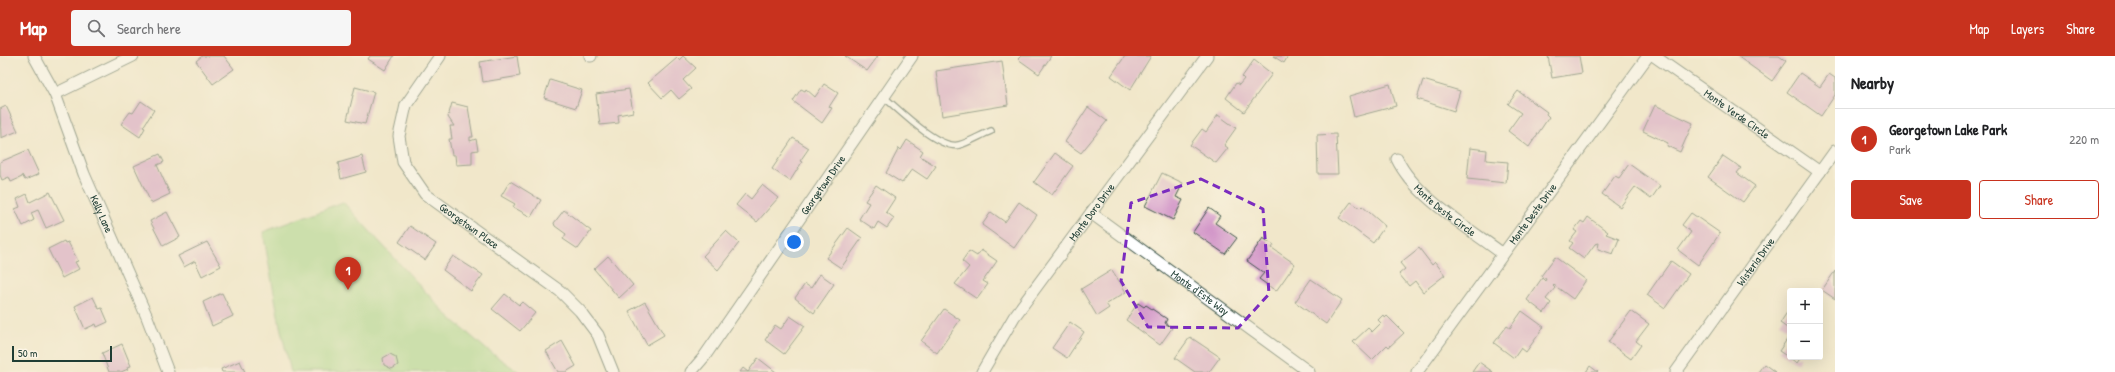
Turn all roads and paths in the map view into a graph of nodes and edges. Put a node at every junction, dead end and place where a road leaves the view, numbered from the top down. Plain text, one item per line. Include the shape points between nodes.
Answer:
1 (34, 56) edge
2 (133, 56) edge
3 (440, 56) edge
4 (912, 56) edge
5 (1206, 56) edge
6 (1648, 56) edge
7 (1654, 56) edge
8 (55, 94) junction
9 (884, 97) junction
10 (991, 131) dead end
11 (1835, 151) edge
12 (1397, 159) dead end
13 (1820, 172) junction
14 (1091, 213) junction
15 (1502, 254) junction
16 (168, 372) edge
17 (613, 372) edge
18 (690, 372) edge
19 (982, 372) edge
20 (1310, 372) edge
21 (1417, 372) edge
22 (1676, 372) edge

1 - 8 street, Kelly Lane
2 - 8 street
3 - 17 street, Georgetown Place via 406,105 399,136 403,162 425,194 565,296 598,335
4 - 9 street, Georgetown Drive
5 - 14 street, Monte Doro Drive
6 - 15 street, Monte Deste Drive
7 - 13 street, Monte Verde Circle
8 - 16 street, Kelly Lane via 84,174 147,317
9 - 10 lane via 938,140 958,145
9 - 18 street, Georgetown Drive via 704,358
11 - 13 street, Wisteria Drive
12 - 15 street, Monte Deste Circle via 1404,174 1418,190
13 - 22 street, Wisteria Drive
14 - 19 street, Monte Doro Drive via 1014,317
14 - 20 street, Monte d'Este Way
15 - 21 street, Monte Deste Drive

